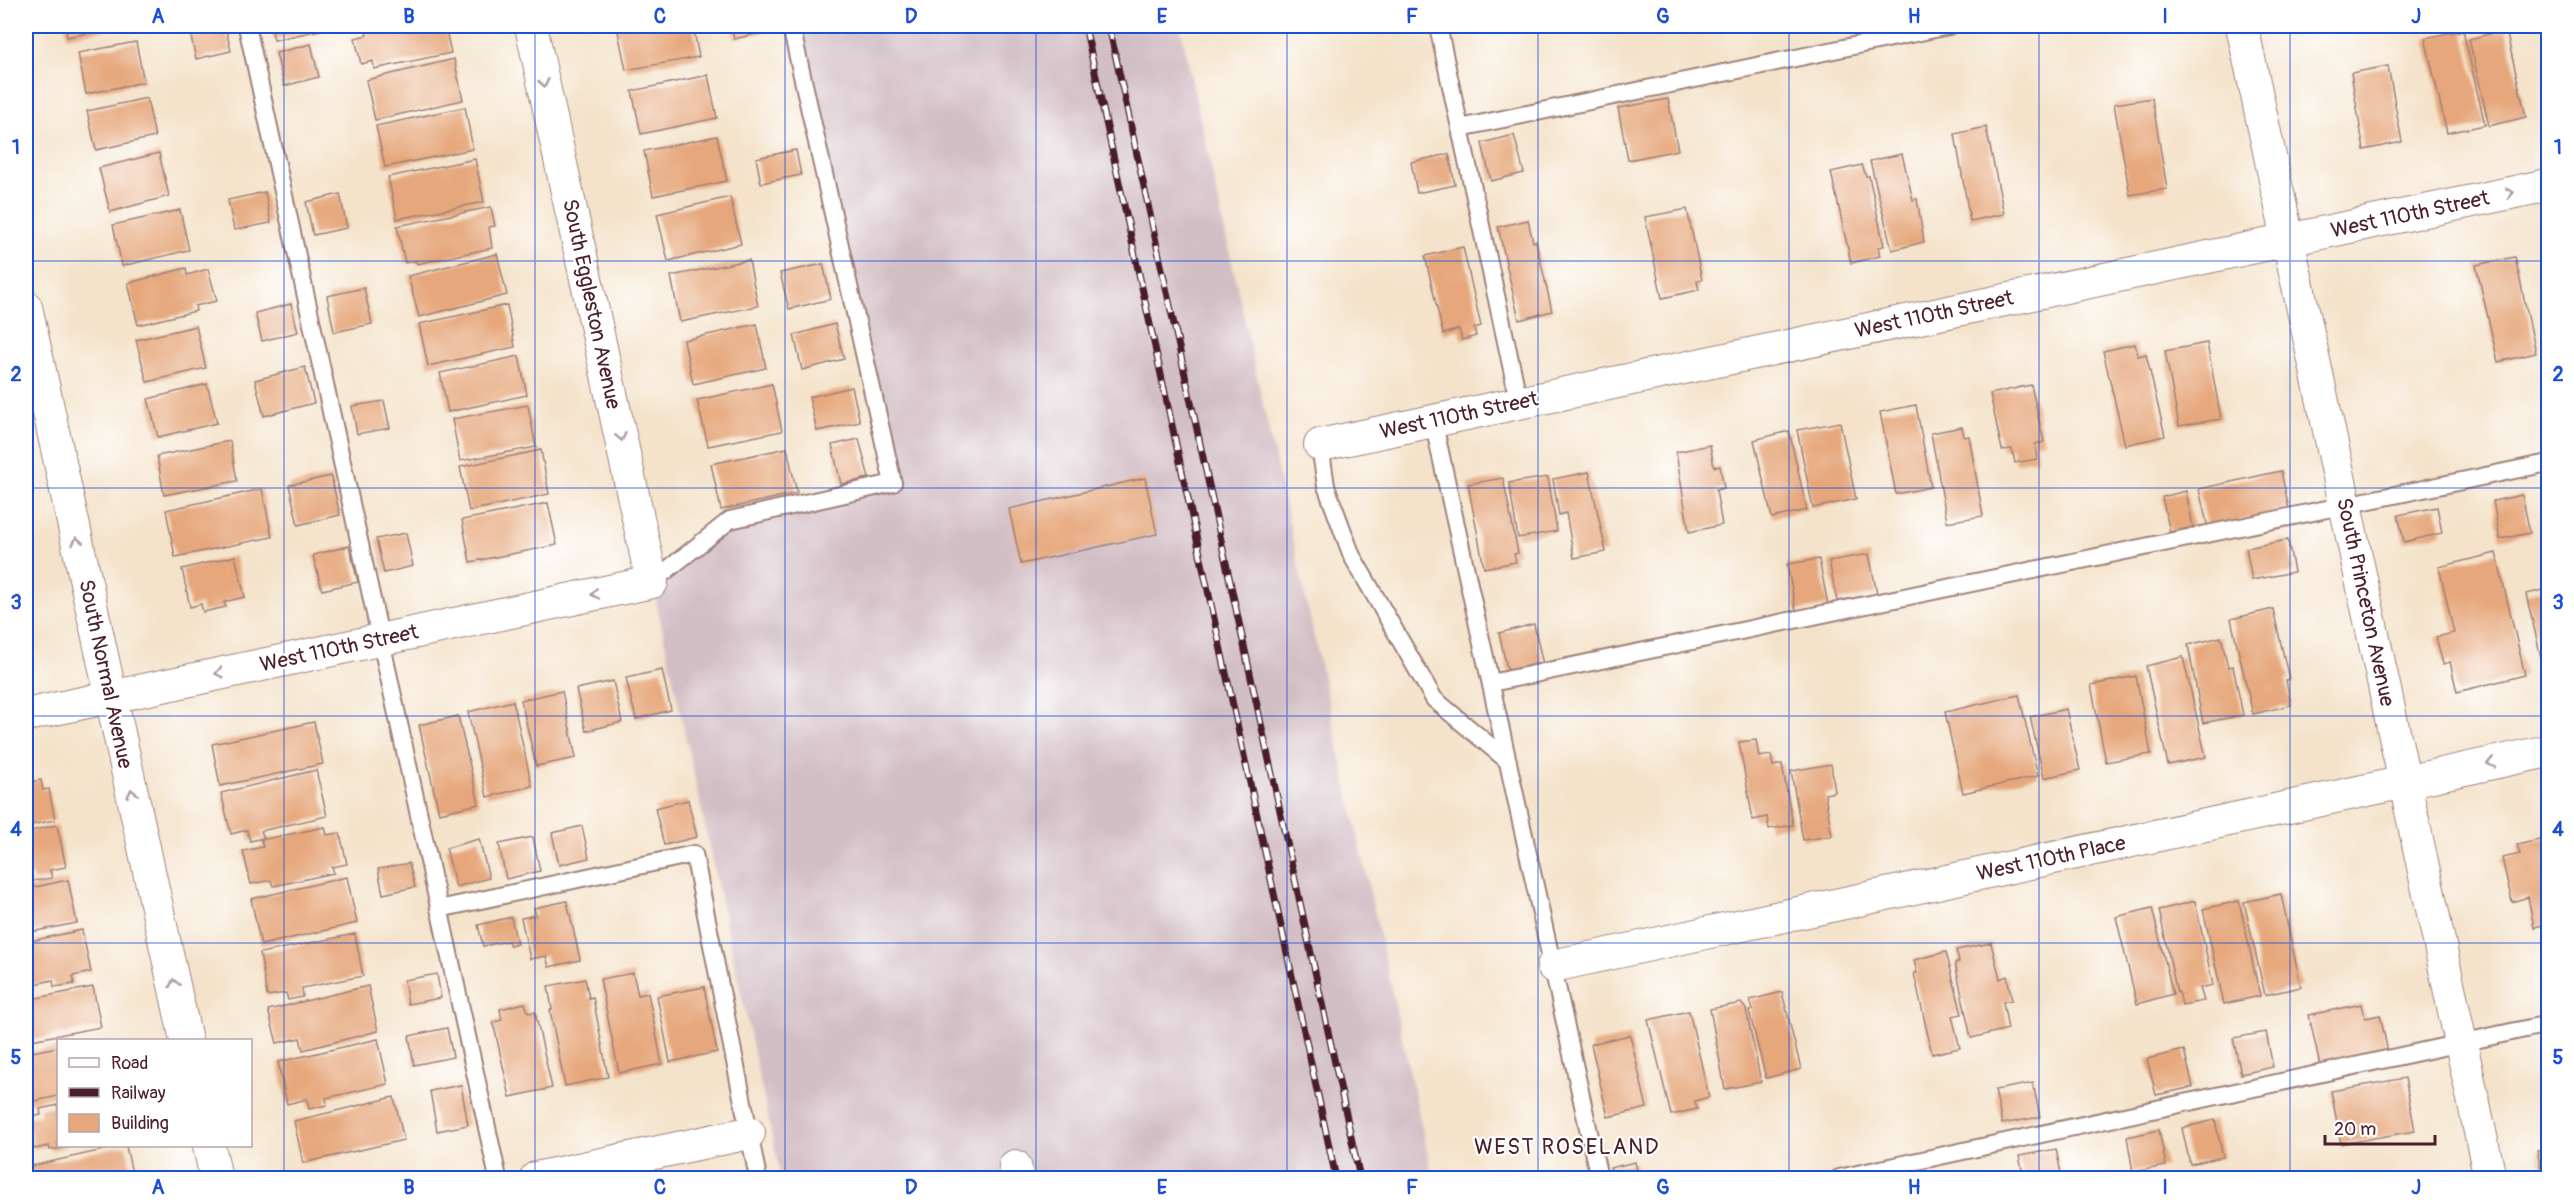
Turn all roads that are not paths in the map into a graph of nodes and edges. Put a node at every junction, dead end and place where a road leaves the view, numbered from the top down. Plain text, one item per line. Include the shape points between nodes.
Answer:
1 (247, 26) edge
2 (531, 26) edge
3 (790, 26) edge
4 (1438, 26) edge
5 (1949, 26) edge
6 (2242, 26) edge
7 (1460, 128) junction
8 (2548, 185) edge
9 (2288, 239) junction
10 (26, 307) edge
11 (1519, 402) junction
12 (1433, 420) junction
13 (1320, 446) joint
14 (2548, 463) edge
15 (2345, 505) junction
16 (652, 582) junction
17 (382, 639) junction
18 (1491, 683) junction
19 (111, 697) junction
20 (26, 715) edge
21 (2548, 751) edge
22 (1508, 760) junction
23 (2405, 781) junction
24 (439, 909) junction
25 (1553, 966) junction
26 (2548, 1024) edge
27 (186, 1039) edge
28 (2461, 1043) junction
29 (749, 1133) junction
30 (209, 1147) edge
31 (216, 1179) edge
32 (498, 1179) edge
33 (536, 1179) edge
34 (758, 1179) edge
35 (1599, 1179) edge
36 (1839, 1179) edge
37 (2490, 1179) edge

1 - 17 lane
2 -> 16 street, South Eggleston Avenue
3 - 16 lane via 893,483 730,520
4 - 7 lane
5 - 7 lane
6 - 9 street, South Princeton Avenue
7 - 11 lane
9 -> 8 street, West 110th Street
9 - 11 street, West 110th Street
9 - 15 street, South Princeton Avenue
19 -> 10 street, South Normal Avenue
11 - 12 street, West 110th Street
12 - 13 street, West 110th Street
12 - 18 lane
13 - 22 lane via 1326,486 1352,556 1434,699
14 - 15 lane
15 - 18 lane
15 - 23 street, South Princeton Avenue
16 -> 17 street, West 110th Street
17 -> 19 street, West 110th Street
17 - 24 lane
18 - 22 lane
19 - 20 street, West 110th Street
27 -> 19 street, South Normal Avenue
21 -> 23 street, West 110th Place
22 - 25 lane
23 - 25 street, West 110th Place
23 - 28 street, South Princeton Avenue
24 - 29 lane via 694,854
24 - 32 lane
25 - 35 lane
26 - 28 lane
28 - 36 lane
28 - 37 street, South Princeton Avenue
29 - 33 street
29 - 34 lane
30 - 31 street

